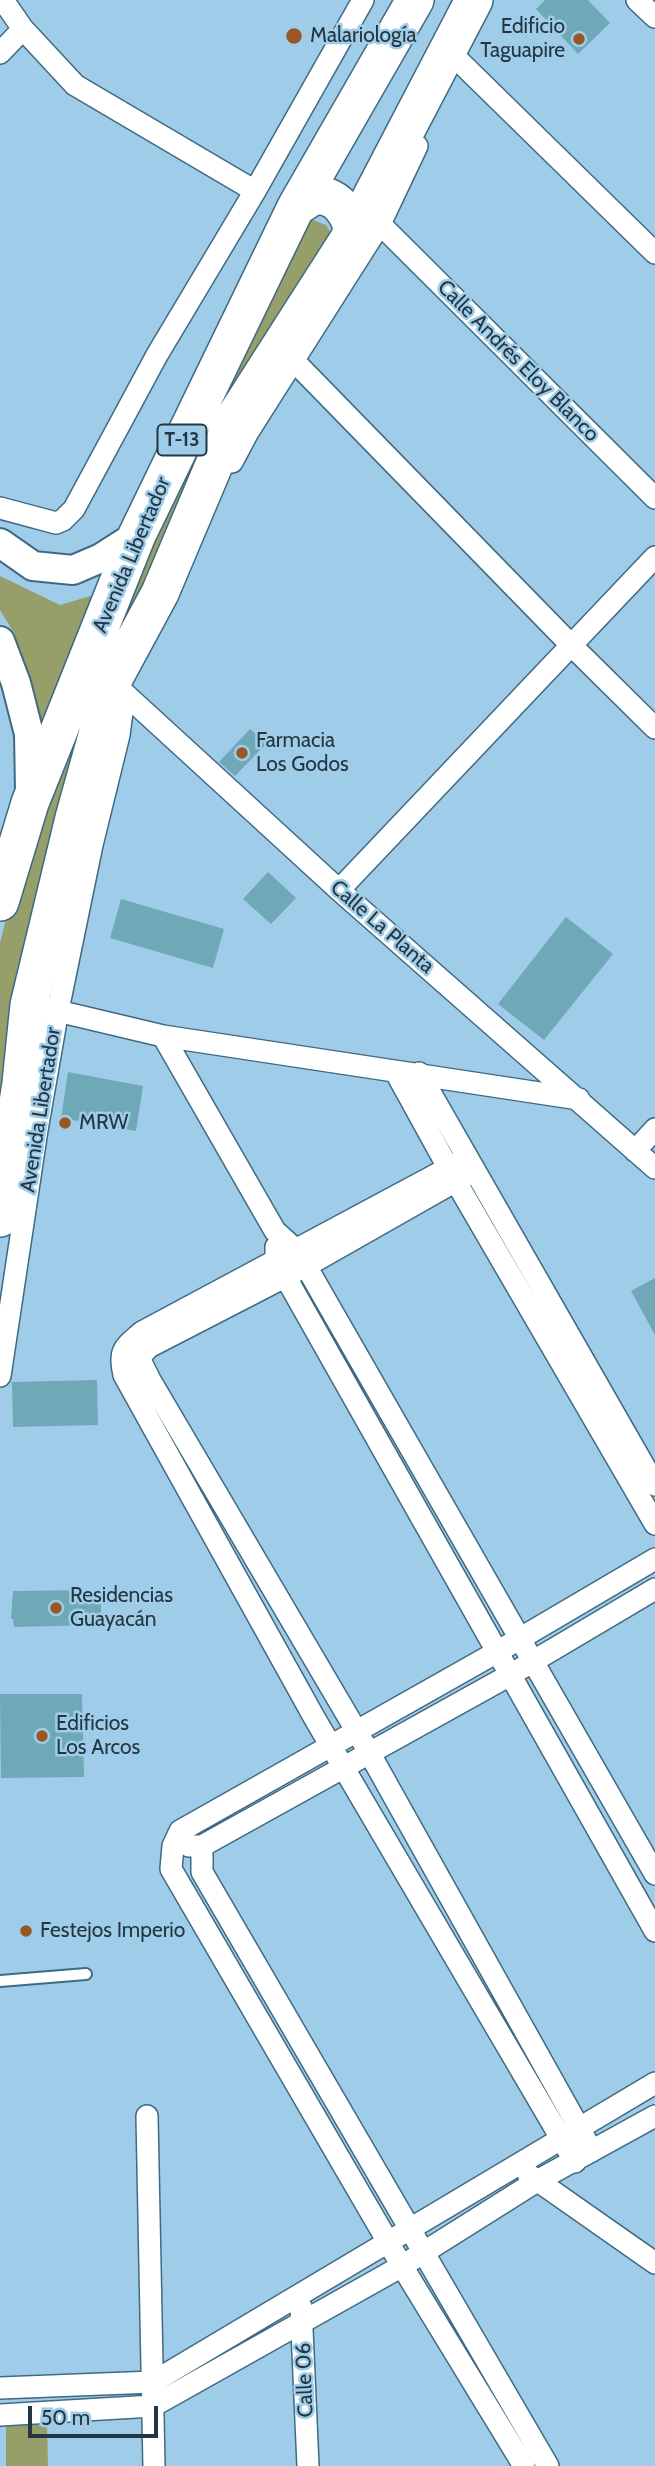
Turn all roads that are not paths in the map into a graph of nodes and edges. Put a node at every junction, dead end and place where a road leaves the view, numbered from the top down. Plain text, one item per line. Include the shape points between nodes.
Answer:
1 (3, 0) edge
2 (363, 0) edge
3 (415, 0) edge
4 (474, 0) edge
5 (491, 0) edge
6 (638, 0) edge
7 (655, 17) edge
8 (23, 29) junction
9 (0, 52) edge
10 (458, 60) junction
11 (255, 191) junction
12 (296, 206) junction
13 (366, 229) junction
14 (655, 253) edge
15 (295, 362) junction
16 (655, 498) edge
17 (0, 508) edge
18 (137, 535) junction
19 (0, 543) edge
20 (655, 557) edge
21 (160, 593) junction
22 (0, 641) edge
23 (570, 645) junction
24 (112, 682) junction
25 (655, 728) edge
26 (30, 803) junction
27 (339, 890) junction
28 (0, 902) edge
29 (44, 1008) junction
30 (163, 1036) junction
31 (395, 1071) junction
32 (419, 1073) junction
33 (21, 1083) junction
34 (579, 1099) junction
35 (655, 1129) edge
36 (37, 1130) junction
37 (635, 1151) junction
38 (655, 1168) edge
39 (461, 1169) junction
40 (0, 1218) edge
41 (275, 1231) junction
42 (300, 1257) junction
43 (280, 1269) junction
44 (129, 1357) junction
45 (0, 1376) edge
46 (655, 1485) edge
47 (655, 1524) edge
48 (655, 1559) edge
49 (263, 1573) junction
50 (241, 1588) junction
51 (655, 1589) edge
52 (520, 1637) junction
53 (497, 1652) junction
54 (533, 1662) junction
55 (510, 1675) junction
56 (357, 1731) junction
57 (330, 1745) junction
58 (370, 1754) junction
59 (343, 1768) junction
60 (173, 1846) junction
61 (202, 1846) junction
62 (655, 1874) edge
63 (655, 1931) edge
64 (86, 1974) dead end
65 (0, 1981) edge
66 (655, 2083) edge
67 (147, 2116) dead end
68 (655, 2116) edge
69 (570, 2134) junction
70 (584, 2156) junction
71 (517, 2166) junction
72 (537, 2181) junction
73 (409, 2228) junction
74 (388, 2240) junction
75 (424, 2253) junction
76 (655, 2263) edge
77 (402, 2266) junction
78 (299, 2295) junction
79 (303, 2320) junction
80 (153, 2382) junction
81 (0, 2388) edge
82 (153, 2406) junction
83 (0, 2415) edge
84 (154, 2466) edge
85 (308, 2466) edge
86 (524, 2466) edge
87 (548, 2466) edge

1 - 8 street
2 - 11 street
3 - 12 highway, Avenida Libertador / T-13
4 - 13 highway, Avenida Libertador / T-13
5 - 10 street, Avenida Libertador
6 - 7 street
8 - 9 street
8 - 11 street via 75,85
10 - 13 street, Avenida Libertador
10 - 14 street
11 - 17 street via 157,355 74,509 56,523
12 - 13 highway via 316,196 330,199 344,208 352,222
12 - 18 highway, Avenida Libertador / T-13
13 - 15 street, Avenida Libertador
13 - 16 street, Calle Andrés Eloy Blanco
13 - 21 highway, Avenida Libertador / T-13 via 233,420
15 - 21 street, Avenida Libertador via 248,432
15 - 23 street
18 - 19 street via 73,570 33,566
18 - 26 highway, Avenida Libertador / T-13
20 - 23 street
21 - 24 highway, Avenida Libertador / T-13
22 - 26 street via 29,734
23 - 25 street
23 - 27 street
24 - 27 street, Calle La Planta
24 - 29 highway, Avenida Libertador / T-13 via 74,818
26 - 28 highway, Avenida Libertador / T-13
27 - 34 street, Calle La Planta
29 - 30 street
29 - 33 highway, Avenida Libertador / T-13
29 - 36 street, Avenida Libertador
30 - 31 street
30 - 41 street
31 - 32 street
31 - 39 street
32 - 34 street
32 - 39 street
33 - 36 highway, T-13
33 - 40 highway, Avenida Libertador / T-13
34 - 37 street, Calle La Planta
35 - 37 street
36 - 45 street, Avenida Libertador
37 - 38 street, Calle La Planta
39 - 42 street
39 - 46 street
39 - 47 street
41 - 42 street
41 - 43 street
42 - 43 street
42 - 52 street
43 - 44 street via 142,1332 125,1347
43 - 53 street
44 - 49 street via 150,1380
44 - 50 street via 124,1375
48 - 52 street
49 - 50 street
49 - 56 street
50 - 57 street
51 - 54 street
52 - 53 street
52 - 54 street
53 - 55 street
53 - 56 street
54 - 55 street
54 - 62 street
55 - 58 street
55 - 63 street
56 - 57 street
56 - 58 street
57 - 59 street
57 - 60 street via 180,1831
58 - 59 street
58 - 69 street
59 - 61 street
59 - 69 street
60 - 61 street
60 - 74 street via 171,1869
61 - 73 street via 202,1872
64 - 65 lane
66 - 69 street
67 - 80 street
68 - 70 street
69 - 70 street
69 - 71 street
70 - 72 street
71 - 72 street
71 - 73 street
72 - 75 street
72 - 76 street
73 - 74 street
73 - 75 street
74 - 77 street
74 - 78 street
75 - 77 street
75 - 87 street
77 - 79 street
77 - 86 street
78 - 79 street, Calle 06
78 - 80 street
79 - 82 street
79 - 85 street, Calle 06
80 - 81 street
80 - 82 street
82 - 83 street
82 - 84 street

